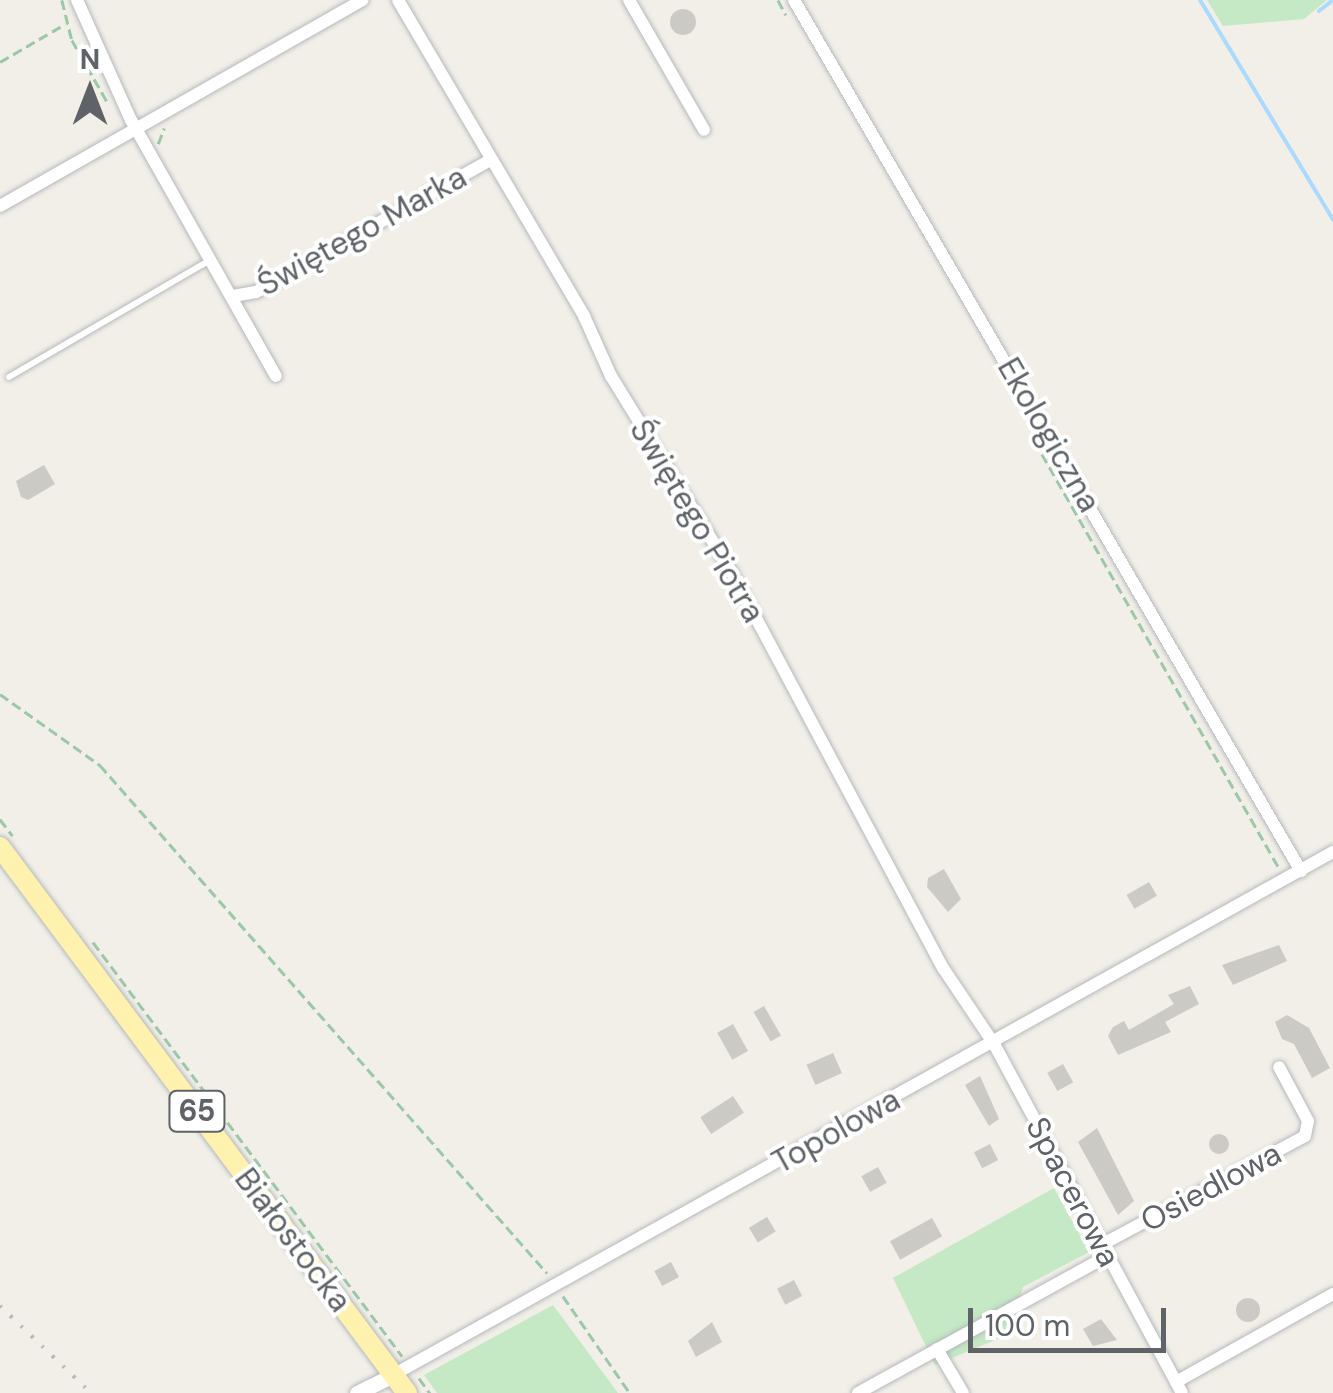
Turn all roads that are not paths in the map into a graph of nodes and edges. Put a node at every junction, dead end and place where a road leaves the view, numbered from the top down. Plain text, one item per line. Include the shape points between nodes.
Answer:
1 (76, 0) edge
2 (363, 0) edge
3 (398, 0) edge
4 (629, 0) edge
5 (794, 0) edge
6 (135, 127) junction
7 (704, 130) dead end
8 (490, 160) junction
9 (0, 206) edge
10 (210, 260) junction
11 (233, 296) junction
12 (276, 376) dead end
13 (8, 377) dead end
14 (0, 847) edge
15 (1333, 852) edge
16 (1301, 871) junction
17 (994, 1044) junction
18 (1280, 1067) dead end
19 (1104, 1251) junction
20 (1333, 1294) edge
21 (937, 1350) junction
22 (409, 1370) junction
23 (1179, 1387) edge
24 (357, 1393) edge
25 (407, 1393) edge
26 (858, 1393) edge
27 (963, 1393) edge

1 - 6 street via 74,21
2 - 6 street
3 - 8 street, Świętego Piotra
4 - 7 street
5 - 16 street, Ekologiczna
6 - 9 street
6 - 10 street
8 - 11 street, Świętego Marka via 256,292
8 - 17 street, Świętego Piotra via 732,573 943,968
10 - 11 street
10 - 13 lane
11 - 12 street
14 - 22 main road, Białostocka / 65
15 - 16 street, Topolowa
16 - 17 street, Topolowa
17 - 19 street, Spacerowa
17 - 22 street, Topolowa
18 - 19 street, Osiedlowa via 1308,1121 1305,1136
19 - 21 street
19 - 23 street, Spacerowa
20 - 23 street
21 - 26 street
21 - 27 street
22 - 24 street
22 - 25 main road, Białostocka / 65

